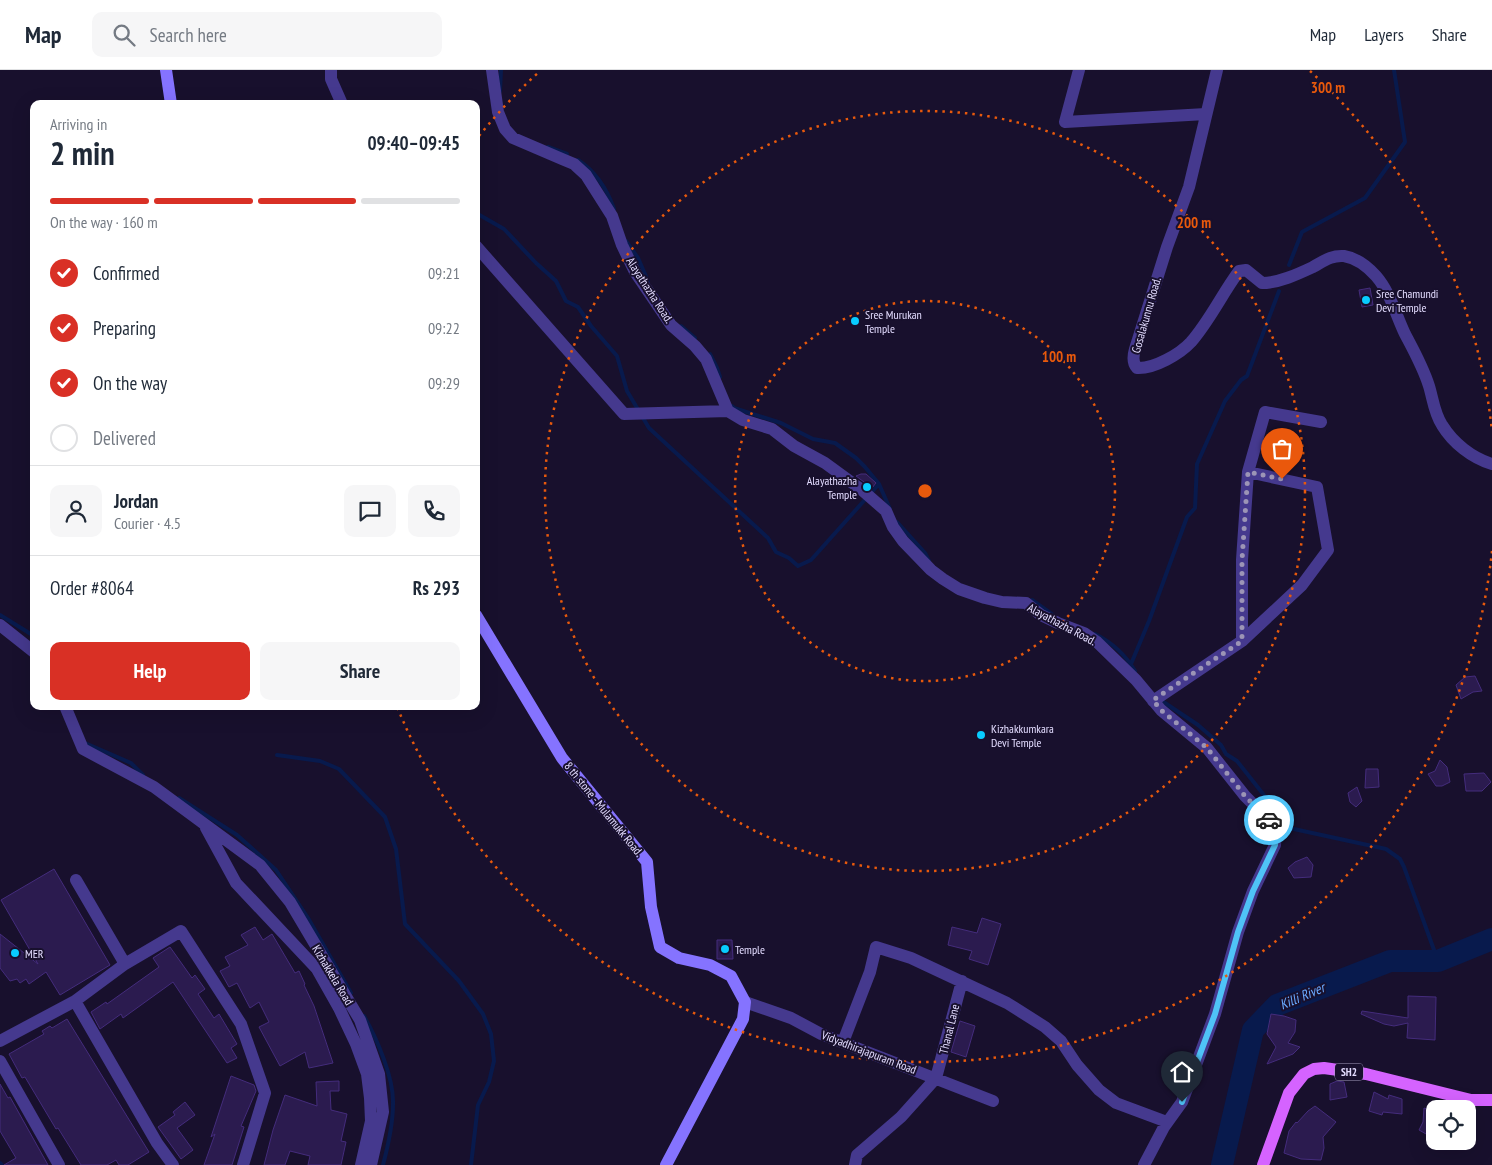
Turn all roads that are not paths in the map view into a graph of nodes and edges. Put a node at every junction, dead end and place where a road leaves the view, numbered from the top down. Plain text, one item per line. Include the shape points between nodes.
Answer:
1 (166, 70) edge
2 (330, 70) edge
3 (492, 70) edge
4 (1079, 70) edge
5 (1217, 70) edge
6 (170, 100) edge
7 (340, 100) edge
8 (1206, 114) junction
9 (480, 251) edge
10 (728, 411) junction
11 (1322, 422) dead end
12 (1492, 464) edge
13 (1248, 472) junction
14 (480, 622) edge
15 (0, 625) edge
16 (1242, 641) junction
17 (30, 649) edge
18 (1153, 700) junction
19 (67, 710) edge
20 (204, 824) junction
21 (76, 880) dead end
22 (125, 964) junction
23 (962, 981) junction
24 (75, 1001) junction
25 (745, 1002) junction
26 (0, 1041) edge
27 (843, 1042) junction
28 (0, 1061) edge
29 (936, 1078) junction
30 (1492, 1100) edge
31 (993, 1101) dead end
32 (1168, 1122) junction
33 (59, 1165) edge
34 (173, 1165) edge
35 (243, 1165) edge
36 (361, 1165) edge
37 (371, 1165) edge
38 (666, 1165) edge
39 (855, 1165) edge
40 (1144, 1165) edge
41 (1264, 1165) edge

1 - 6 main road
2 - 7 street via 330,78
3 - 10 street, Alayathazha Road. via 498,112 506,129 513,138 568,162 586,175 612,216 635,272 671,325 706,359
4 - 8 street via 1065,122
5 - 8 street, Gosalakunnu Road.
8 - 12 street, Gosalakunnu Road. via 1189,187 1135,349 1135,366 1143,368 1160,363 1190,343 1239,272 1246,270 1262,283 1271,282 1330,257 1347,257 1361,263 1378,278 1418,358 1434,409 1446,432 1478,459
9 - 10 street via 624,414
10 - 18 street, Alayathazha Road. via 743,420 772,429 868,495 886,510 903,541 942,580 985,598 1026,603 1041,615 1084,633 1097,642
11 - 13 street via 1265,412
13 - 16 street via 1242,560
13 - 16 street via 1317,487 1328,550 1302,585
14 - 25 main road, 8 th stone - Mulamukk Road. via 562,758 647,862 651,907 660,947 679,958 710,965 731,976
15 - 17 street
16 - 18 street
18 - 32 street, Alayathazha Road. via 1207,748 1245,796 1273,824 1276,833 1275,845 1238,932 1215,1014 1193,1074 1182,1102
19 - 20 street, Kizhakkela Road via 83,749 154,787
20 - 36 street, Kizhakkela Road via 236,883 316,969 356,1044 367,1074 371,1121
20 - 37 street, Kizhakkela Road via 260,865 290,902 360,1020 380,1074 383,1112
21 - 22 street
22 - 24 street
22 - 35 street via 181,930 240,1024 265,1093
23 - 27 street via 911,958 876,947 870,972
23 - 29 street, Thanal Lane
23 - 32 street via 1045,1027 1099,1090 1116,1103
24 - 26 street
24 - 34 street
25 - 27 street, Vidyadhirajapuram Road via 791,1018
25 - 38 main road via 743,1019
27 - 29 street, Vidyadhirajapuram Road
28 - 33 street
29 - 31 street, Vidyadhirajapuram Road
29 - 39 street via 901,1116 856,1155
30 - 41 main road, SH2 via 1471,1100 1366,1074 1314,1069 1304,1074 1289,1093
32 - 40 street, Alayathazha Road.

